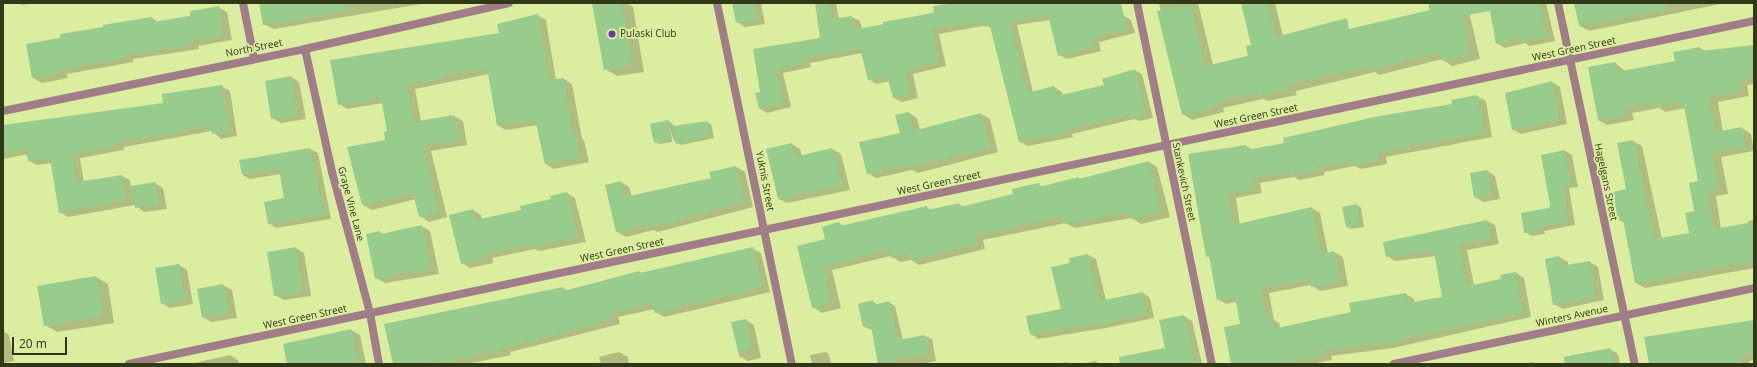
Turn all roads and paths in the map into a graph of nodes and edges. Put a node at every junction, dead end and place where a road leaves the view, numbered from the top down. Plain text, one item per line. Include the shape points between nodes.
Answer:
1 (243, 3) edge
2 (509, 3) edge
3 (717, 3) edge
4 (1137, 3) edge
5 (1558, 3) edge
6 (1754, 21) edge
7 (305, 49) junction
8 (254, 58) junction
9 (1570, 60) junction
10 (3, 111) edge
11 (1166, 145) junction
12 (764, 230) junction
13 (1754, 288) edge
14 (370, 313) junction
15 (1624, 316) junction
16 (129, 364) edge
17 (378, 364) edge
18 (792, 364) edge
19 (1212, 364) edge
20 (1394, 364) edge
21 (1635, 364) edge

1 - 8 street
2 - 7 street, North Street
3 - 12 street, Yuknis Street
4 - 11 street, Stankevich Street
5 - 9 street, Hagelgans Street
6 - 9 street, West Green Street
7 - 8 street, North Street
7 - 14 street, Grape Vine Lane via 332,172
8 - 10 street, North Street
9 - 11 street, West Green Street
9 - 15 street, Hagelgans Street
11 - 12 street, West Green Street
11 - 19 street, Stankevich Street
12 - 14 street, West Green Street
12 - 18 street, Yuknis Street
13 - 15 street, Winters Avenue
14 - 16 street, West Green Street
14 - 17 street, Grape Vine Lane
15 - 20 street, Winters Avenue
15 - 21 street, Hagelgans Street

